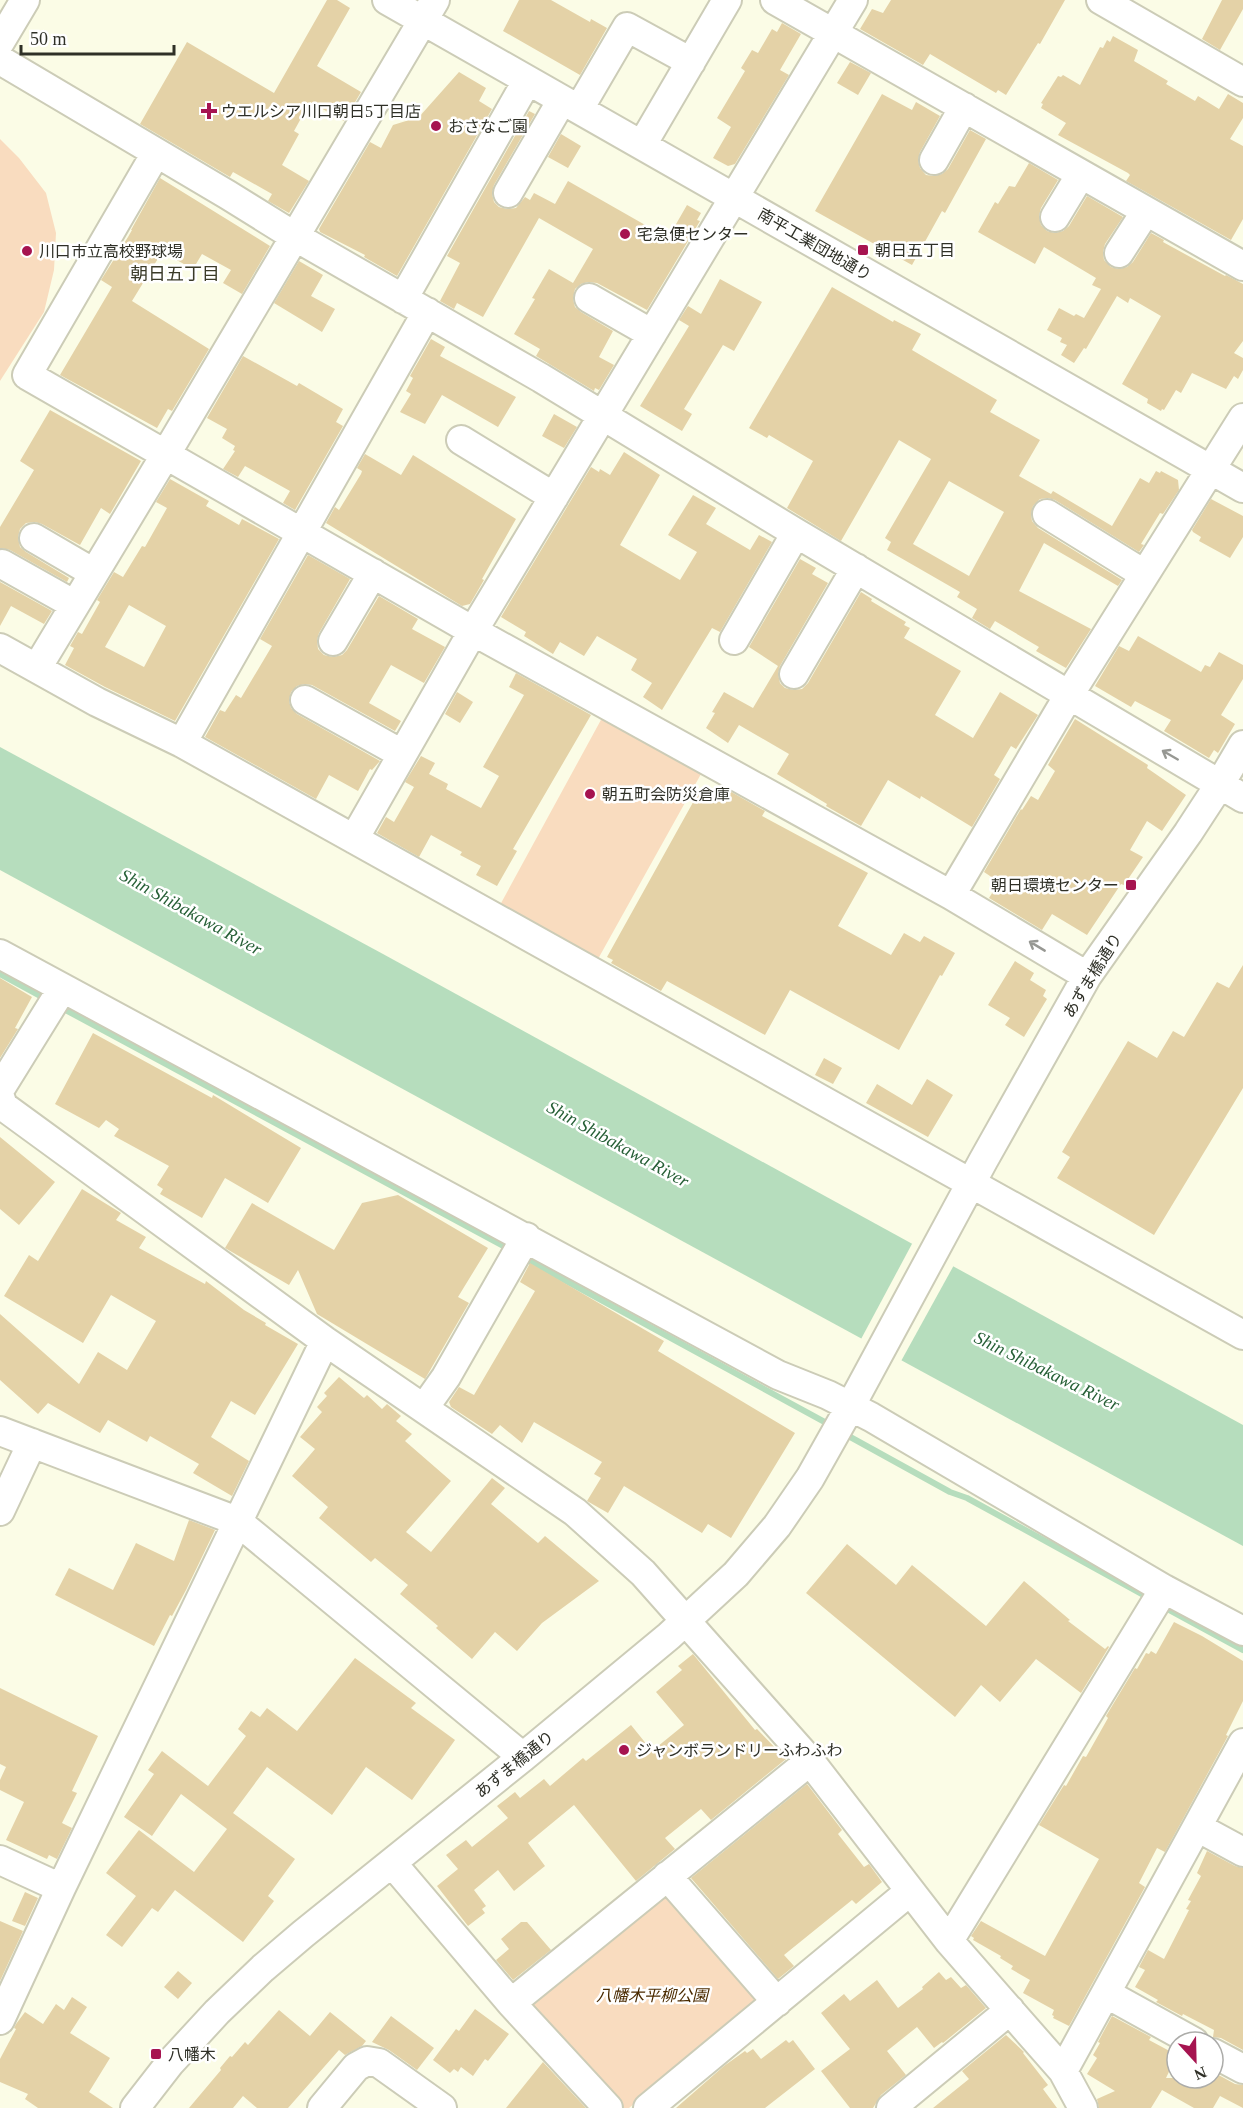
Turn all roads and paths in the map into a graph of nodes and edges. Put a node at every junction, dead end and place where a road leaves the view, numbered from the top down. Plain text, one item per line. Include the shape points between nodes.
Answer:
1 (25, 0) edge
2 (387, 0) edge
3 (727, 0) edge
4 (775, 0) edge
5 (853, 0) edge
6 (1101, 0) edge
7 (429, 10) edge
8 (833, 34) junction
9 (0, 42) edge
10 (0, 60) edge
11 (691, 62) junction
12 (527, 81) junction
13 (1243, 82) edge
14 (571, 105) junction
15 (964, 108) junction
16 (642, 145) junction
17 (156, 153) junction
18 (934, 160) dead end
19 (1081, 174) junction
20 (508, 193) dead end
21 (735, 198) junction
22 (1146, 211) junction
23 (1055, 217) dead end
24 (294, 236) junction
25 (1119, 253) dead end
26 (1243, 266) edge
27 (589, 298) dead end
28 (415, 306) junction
29 (652, 334) junction
30 (602, 416) junction
31 (1243, 418) edge
32 (461, 440) dead end
33 (166, 454) junction
34 (1212, 469) junction
35 (1243, 488) edge
36 (554, 497) junction
37 (1047, 514) dead end
38 (303, 533) junction
39 (796, 533) junction
40 (34, 538) dead end
41 (2, 564) dead end
42 (856, 568) junction
43 (94, 573) junction
44 (373, 573) junction
45 (1144, 574) junction
46 (75, 606) junction
47 (473, 631) junction
48 (734, 640) dead end
49 (333, 641) dead end
50 (0, 648) edge
51 (37, 668) junction
52 (794, 674) dead end
53 (1069, 696) junction
54 (305, 700) dead end
55 (182, 743) junction
56 (1243, 745) edge
57 (402, 754) junction
58 (1232, 791) edge
59 (354, 839) junction
60 (951, 895) junction
61 (0, 954) edge
62 (1088, 976) junction
63 (62, 988) junction
64 (0, 1089) edge
65 (0, 1097) edge
66 (972, 1184) junction
67 (526, 1237) junction
68 (1243, 1335) edge
69 (325, 1341) junction
70 (855, 1399) junction
71 (424, 1408) junction
72 (0, 1431) edge
73 (32, 1443) junction
74 (0, 1511) edge
75 (237, 1521) junction
76 (1164, 1589) junction
77 (685, 1622) junction
78 (1243, 1631) edge
79 (1243, 1743) edge
80 (523, 1757) junction
81 (810, 1761) junction
82 (1197, 1827) junction
83 (1243, 1852) edge
84 (0, 1860) edge
85 (392, 1863) junction
86 (667, 1876) junction
87 (61, 1888) junction
88 (909, 1892) junction
89 (949, 1941) junction
90 (1107, 1994) junction
91 (777, 2002) junction
92 (511, 2003) junction
93 (1010, 2010) junction
94 (0, 2020) edge
95 (1172, 2030) edge
96 (1225, 2059) edge
97 (1243, 2069) edge
98 (1063, 2071) junction
99 (135, 2108) edge
100 (322, 2108) edge
101 (442, 2108) edge
102 (608, 2108) edge
103 (648, 2108) edge
104 (891, 2108) edge
105 (1083, 2108) edge

1 - 9 street
2 - 7 street, 南平工業団地通り
3 - 11 street
4 - 8 street
5 - 8 street
6 - 13 street
7 - 12 street, 南平工業団地通り
7 - 24 street
8 - 15 street
8 - 21 street
10 - 17 street
11 - 14 street via 627,27
11 - 16 street
12 - 14 street, 南平工業団地通り
12 - 28 street
14 - 16 street, 南平工業団地通り
14 - 20 street
15 - 18 street
15 - 19 street
16 - 21 street, 南平工業団地通り
17 - 24 street
17 - 33 street via 27,375
19 - 22 street
19 - 23 street
21 - 29 street
21 - 34 street, 南平工業団地通り
22 - 25 street
22 - 26 street
24 - 28 street
24 - 33 street
27 - 29 street
28 - 30 street
28 - 38 street
29 - 30 street
30 - 36 street
30 - 39 street
31 - 34 street
32 - 36 street
33 - 38 street
33 - 43 street
34 - 35 street, 南平工業団地通り
34 - 45 street
36 - 47 street
37 - 45 street
38 - 44 street
38 - 55 street
39 - 42 street
39 - 48 street
40 - 43 street
41 - 46 street
42 - 52 street
42 - 53 street
43 - 46 street
44 - 47 street
44 - 49 street
45 - 53 street
46 - 51 street
47 - 57 street
47 - 60 street
50 - 51 street
51 - 55 street
58 -> 53 street
53 - 60 street
54 - 57 street
55 - 59 street
56 - 58 street, あずま橋通り
57 - 59 street
58 - 62 street, あずま橋通り
59 - 66 street
62 -> 60 street
61 - 63 street
62 - 66 street, あずま橋通り
63 - 64 street
63 - 67 street
65 - 69 street via 3,1106
66 - 68 street
66 - 70 street, あずま橋通り
67 - 70 street via 778,1375
67 - 71 street via 446,1377
69 - 71 street
69 - 75 street
70 - 76 street
70 - 77 street, あずま橋通り via 777,1526 736,1574
71 - 77 street via 575,1512 643,1573
72 - 73 street
73 - 74 street
73 - 75 street
75 - 80 street
75 - 87 street
76 - 78 street
76 - 89 street
77 - 80 street, あずま橋通り
77 - 81 street
79 - 82 street
80 - 85 street, あずま橋通り
81 - 86 street
81 - 88 street
82 - 83 street
82 - 90 street
84 - 87 street
85 - 92 street
85 - 99 street, あずま橋通り via 303,1934 217,2012
86 - 91 street
86 - 92 street
87 - 94 street
88 - 89 street
88 - 91 street
89 - 93 street
90 - 95 street
90 - 98 street
91 - 103 street
92 - 102 street
93 - 98 street
93 - 104 street
96 - 97 street
98 - 105 street
100 - 101 street via 356,2067 367,2061 379,2063

